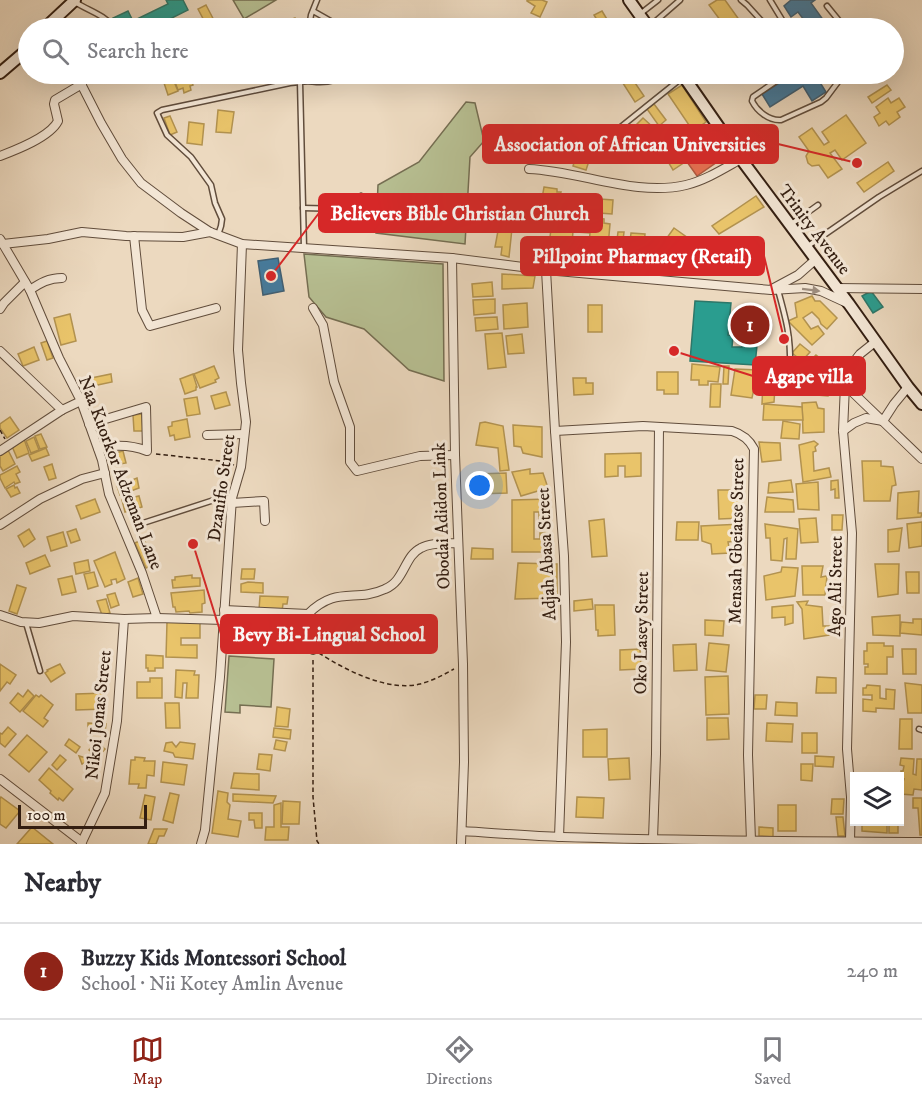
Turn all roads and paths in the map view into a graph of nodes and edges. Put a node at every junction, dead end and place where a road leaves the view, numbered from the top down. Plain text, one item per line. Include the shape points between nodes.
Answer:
1 (317, 0) edge
2 (629, 0) edge
3 (658, 0) edge
4 (680, 0) edge
5 (741, 0) edge
6 (770, 0) edge
7 (74, 1) edge
8 (827, 6) dead end
9 (313, 11) junction
10 (639, 14) junction
11 (56, 18) edge
12 (104, 18) edge
13 (311, 18) edge
14 (325, 18) edge
15 (641, 18) edge
16 (657, 18) edge
17 (759, 18) edge
18 (782, 18) edge
19 (837, 18) edge
20 (18, 58) edge
21 (0, 73) edge
22 (82, 84) joint
23 (285, 84) edge
24 (300, 84) edge
25 (671, 84) edge
26 (688, 84) edge
27 (772, 84) edge
28 (836, 84) edge
29 (607, 138) dead end
30 (0, 156) edge
31 (741, 159) junction
32 (529, 169) dead end
33 (922, 171) edge
34 (361, 196) dead end
35 (818, 205) dead end
36 (303, 208) junction
37 (790, 225) junction
38 (214, 233) junction
39 (134, 236) junction
40 (1, 241) edge
41 (243, 244) junction
42 (806, 247) junction
43 (304, 248) junction
44 (452, 258) junction
45 (815, 260) junction
46 (546, 270) junction
47 (62, 278) dead end
48 (28, 286) junction
49 (837, 288) junction
50 (922, 289) edge
51 (774, 290) junction
52 (849, 304) junction
53 (216, 308) dead end
54 (314, 308) dead end
55 (0, 309) edge
56 (875, 342) junction
57 (0, 351) edge
58 (790, 367) dead end
59 (845, 385) junction
60 (908, 387) junction
61 (81, 401) junction
62 (922, 404) edge
63 (62, 410) junction
64 (883, 421) junction
65 (89, 424) junction
66 (659, 427) junction
67 (555, 431) junction
68 (843, 431) junction
69 (244, 434) junction
70 (207, 435) dead end
71 (98, 448) junction
72 (0, 451) edge
73 (147, 451) junction
74 (455, 455) junction
75 (922, 459) edge
76 (241, 467) junction
77 (105, 473) junction
78 (232, 500) junction
79 (265, 520) dead end
80 (0, 525) edge
81 (137, 525) dead end
82 (458, 543) junction
83 (224, 610) junction
84 (308, 614) junction
85 (0, 615) edge
86 (157, 618) junction
87 (124, 619) junction
88 (224, 620) junction
89 (25, 623) junction
90 (313, 650) junction
91 (463, 664) junction
92 (40, 671) dead end
93 (0, 778) edge
94 (462, 831) junction
95 (559, 837) junction
96 (653, 839) junction
97 (751, 841) junction
98 (850, 841) junction
99 (639, 842) edge
100 (922, 842) edge
101 (81, 843) edge
102 (201, 844) edge
103 (319, 844) edge
104 (461, 844) edge

1 - 9 lane
2 - 10 street
3 - 10 lane
4 - 16 lane
5 - 17 lane
6 - 18 lane
7 - 11 street
7 - 12 lane
8 - 19 lane
9 - 13 lane
9 - 14 lane
10 - 15 street
20 - 21 street
22 - 30 street via 55,100 58,122 53,129
22 - 38 street via 122,159 141,183
23 - 38 lane via 157,113 167,135 191,157 211,185 222,219
24 - 36 lane
25 - 29 lane
26 - 31 street, Trinity Avenue
27 - 28 lane via 752,101 776,120 821,102
31 - 32 street via 696,182 671,188 636,188
31 - 37 street, Trinity Avenue
33 - 42 lane
34 - 36 lane via 344,208
35 - 37 lane
36 - 43 lane
37 - 42 street, Trinity Avenue
38 - 39 street
38 - 41 street
39 - 40 street via 82,232 48,239
39 - 53 street via 142,310 150,326
40 - 48 street, Naa Kuorkor Adzeman Lane
41 - 43 street
41 - 69 street, Dzanifio Street via 238,350
42 - 45 street, Trinity Avenue
43 - 44 street
44 - 46 street
44 - 74 street, Obodai Adidon Link
45 - 49 street, Trinity Avenue
45 - 51 street
46 - 51 street
46 - 67 street, Adjah Abasa Street
47 - 48 street
48 - 55 street
48 - 61 street, Naa Kuorkor Adzeman Lane
49 - 50 street
49 - 52 street, Trinity Avenue
51 -> 52 street via 805,288
51 - 58 lane via 789,331
52 - 56 street, Trinity Avenue
54 - 74 street via 323,326 334,382 350,427 350,462 355,470 420,456
56 - 59 street, Ago Ali Street via 849,368
56 - 60 street, Trinity Avenue
57 - 63 street
59 - 64 street
59 - 68 street, Ago Ali Street
60 - 62 street, Trinity Avenue
60 - 64 street
61 - 63 street
61 - 65 street, Naa Kuorkor Adzeman Lane
63 - 72 street
64 - 68 street via 866,418
64 - 75 street
65 - 71 street, Naa Kuorkor Adzeman Lane
65 - 73 street via 146,407
66 - 67 street, Mensah Gbeiatse Street
66 - 96 street, Oko Lasey Street
66 - 97 street, Mensah Gbeiatse Street via 740,433 754,449 748,754
67 - 95 street, Adjah Abasa Street via 566,642
68 - 98 street, Ago Ali Street via 852,533
69 - 70 street
69 - 76 street, Dzanifio Street
71 - 73 street via 109,445
71 - 77 street, Naa Kuorkor Adzeman Lane
73 - 76 path
74 - 82 street, Obodai Adidon Link
76 - 78 street, Dzanifio Street
77 - 80 street via 40,499
77 - 86 street, Naa Kuorkor Adzeman Lane via 109,494
78 - 79 street via 264,501
78 - 81 lane via 214,500
78 - 83 street, Dzanifio Street
82 - 84 street via 419,548 397,582 387,589 327,599
82 - 91 street, Obodai Adidon Link
83 - 84 street
83 - 88 street, Dzanifio Street
84 - 90 street
85 - 89 street
86 - 87 street
86 - 88 street
87 - 89 street via 73,616
87 - 101 street, Nikoi Jonas Street via 117,721 105,793
88 - 102 street, Dzanifio Street via 206,830
89 - 92 lane
90 - 91 path via 372,680 398,685 433,680
90 - 103 path via 313,797
91 - 94 street, Obodai Adidon Link
93 - 101 street
94 - 95 street
94 - 104 street, Obodai Adidon Link
95 - 99 street
96 - 97 street
96 - 99 street
97 - 98 street
98 - 100 street

